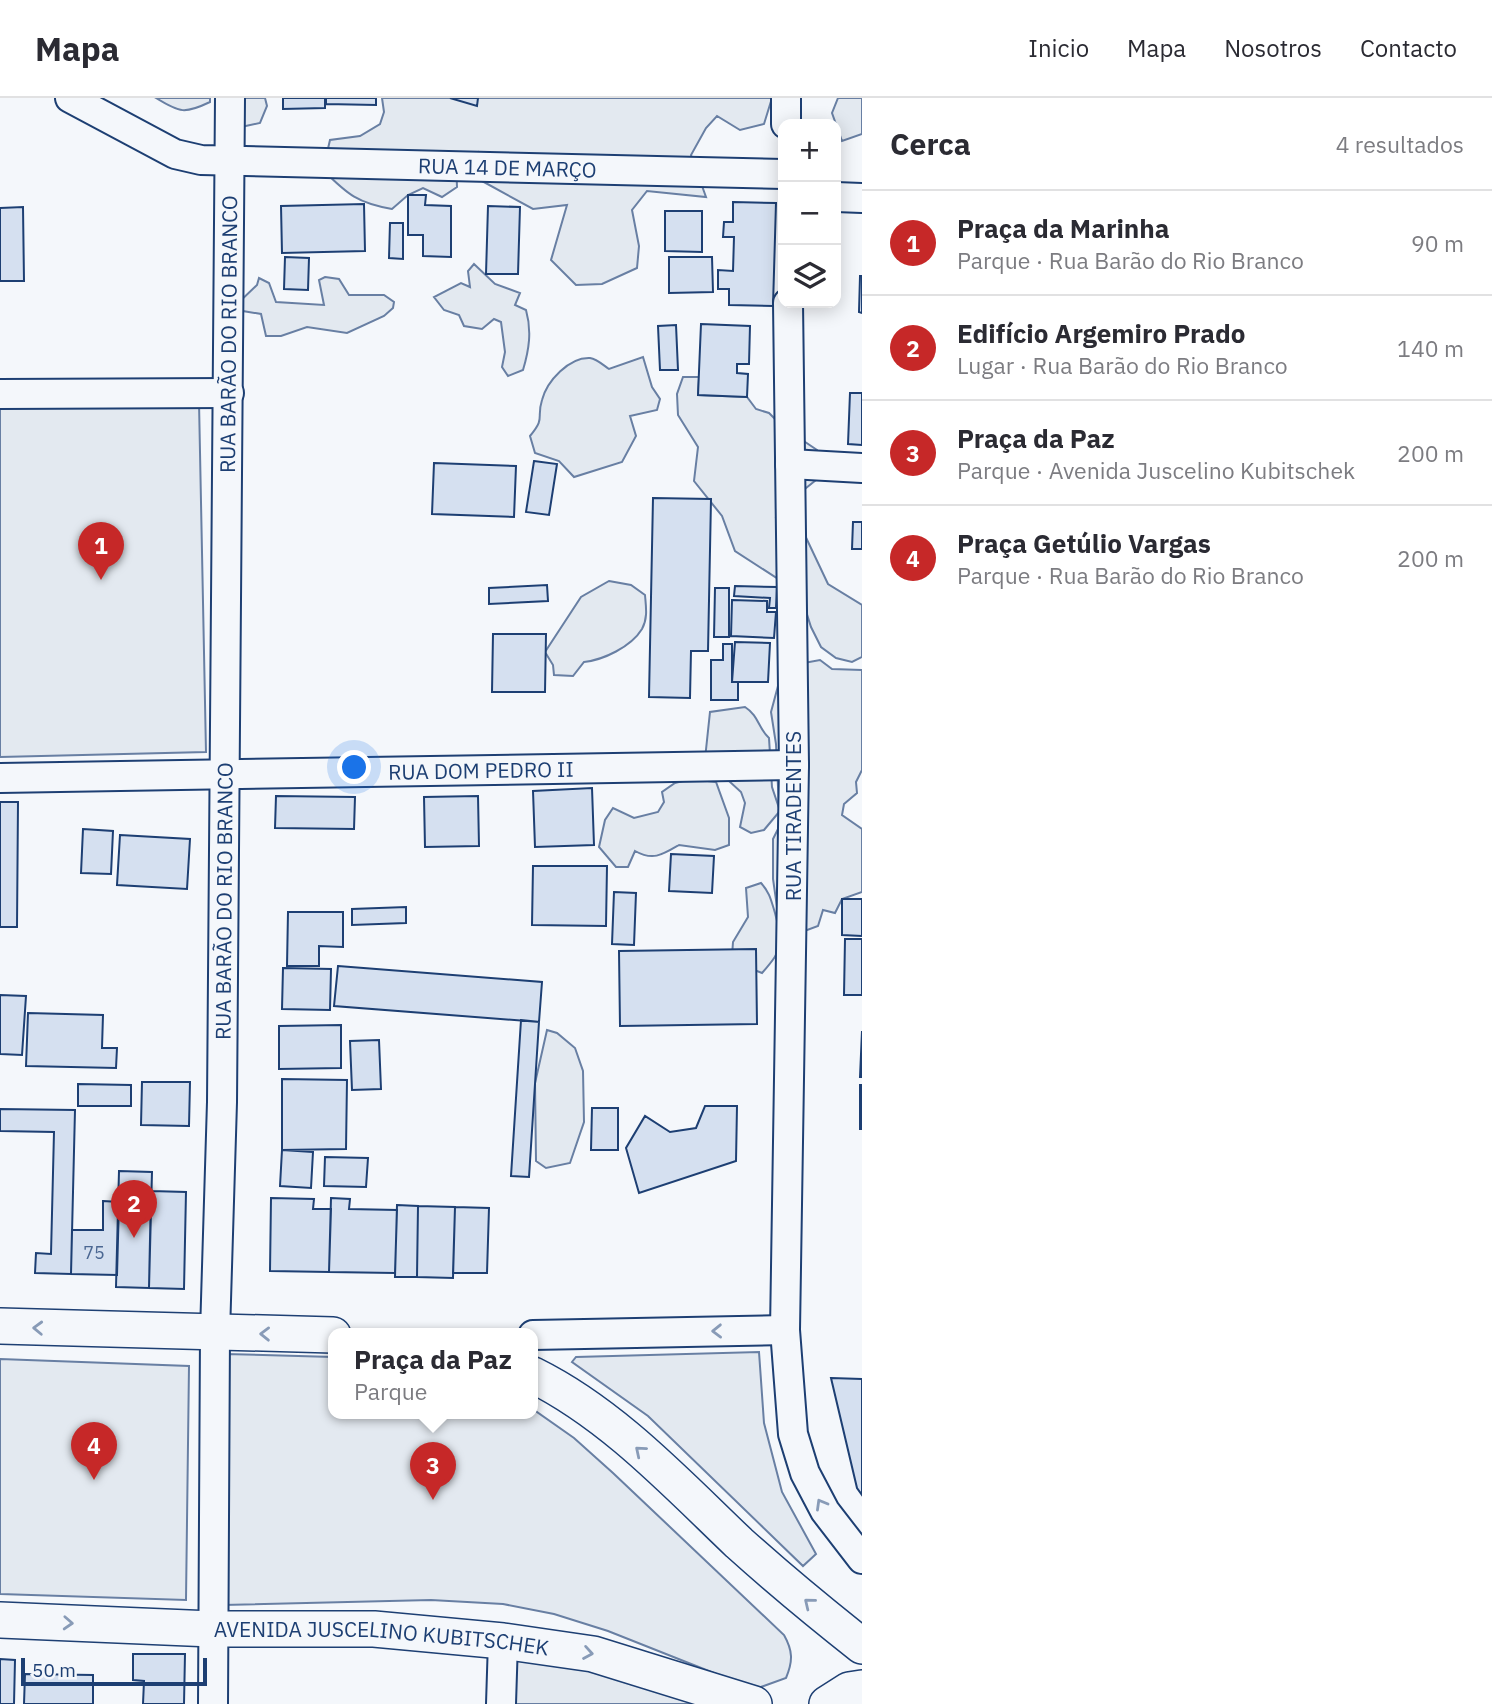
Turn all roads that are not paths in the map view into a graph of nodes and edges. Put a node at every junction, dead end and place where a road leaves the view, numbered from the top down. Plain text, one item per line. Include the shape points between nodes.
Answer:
1 (70, 98) edge
2 (230, 98) edge
3 (786, 98) edge
4 (786, 119) edge
5 (232, 161) junction
6 (778, 174) edge
7 (841, 198) edge
8 (862, 198) edge
9 (788, 308) edge
10 (229, 393) junction
11 (0, 394) edge
12 (790, 464) junction
13 (862, 468) edge
14 (794, 765) junction
15 (223, 775) junction
16 (0, 778) edge
17 (0, 1326) edge
18 (785, 1330) junction
19 (215, 1333) junction
20 (328, 1335) edge
21 (538, 1335) edge
22 (538, 1377) edge
23 (862, 1559) edge
24 (0, 1619) edge
25 (212, 1629) junction
26 (503, 1641) junction
27 (862, 1646) edge
28 (862, 1688) edge
29 (213, 1704) edge
30 (501, 1704) edge
31 (754, 1704) edge
32 (827, 1704) edge

1 - 5 street, RUA 14 DE MARÇO via 175,155
2 - 5 street, RUA BARÃO DO RIO BRANCO
3 - 4 street
5 - 6 street, RUA 14 DE MARÇO
5 - 10 street, RUA BARÃO DO RIO BRANCO
7 - 8 street
9 - 12 street, RUA TIRADENTES
10 - 11 street
10 - 15 street, RUA BARÃO DO RIO BRANCO
12 - 13 street
12 - 14 street, RUA TIRADENTES
14 - 15 street, RUA DOM PEDRO II
14 - 18 street, RUA TIRADENTES
15 - 16 street, RUA DOM PEDRO II
15 - 19 street, RUA BARÃO DO RIO BRANCO via 222,1102
19 -> 17 main road
18 -> 21 street
23 -> 18 street, RUA TIRADENTES via 825,1511 805,1473 793,1434
20 -> 19 main road
19 - 25 street, RUA BARÃO DO RIO BRANCO
27 -> 22 main road via 772,1573 644,1454 562,1389
24 -> 25 main road, AVENIDA JUSCELINO KUBITSCHEK
25 - 26 main road, AVENIDA JUSCELINO KUBITSCHEK via 374,1629
25 - 29 street, RUA BARÃO DO RIO BRANCO
26 - 30 street
26 -> 31 main road, AVENIDA JUSCELINO KUBITSCHEK via 593,1654
28 - 32 main road via 849,1689

